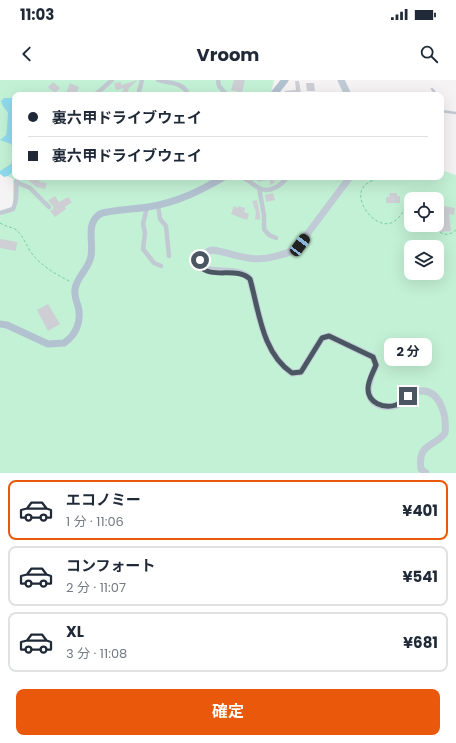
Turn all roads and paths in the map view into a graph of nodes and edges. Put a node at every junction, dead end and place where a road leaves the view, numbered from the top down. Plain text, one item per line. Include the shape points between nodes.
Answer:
1 (112, 80) edge
2 (142, 80) edge
3 (159, 80) edge
4 (218, 80) edge
5 (284, 80) edge
6 (341, 80) edge
7 (432, 89) dead end
8 (98, 92) edge
9 (139, 92) edge
10 (187, 92) dead end
11 (224, 92) edge
12 (275, 92) edge
13 (347, 92) edge
14 (434, 92) edge
15 (444, 112) edge
16 (456, 113) edge
17 (219, 180) edge
18 (252, 180) edge
19 (285, 180) edge
20 (348, 180) edge
21 (375, 180) edge
22 (16, 182) joint
23 (259, 188) junction
24 (158, 205) junction
25 (49, 207) dead end
26 (147, 207) junction
27 (404, 210) edge
28 (0, 213) edge
29 (0, 223) edge
30 (456, 230) edge
31 (439, 232) edge
32 (276, 238) dead end
33 (169, 256) dead end
34 (161, 266) dead end
35 (75, 287) junction
36 (0, 324) edge
37 (426, 473) edge

1 - 8 street
2 - 9 street
3 - 10 street via 176,83
4 - 11 street
5 - 12 main road
6 - 13 street
7 - 14 lane
15 - 16 lane
17 - 24 main road via 193,194
18 - 23 street
19 - 23 street via 278,187
20 - 37 street via 300,245 292,251 267,260 256,260 209,251 202,256 200,266 215,272 243,274 250,279 267,342 279,361 292,373 301,372 322,338 329,336 373,357 376,365 368,391 377,404 397,405 418,392 431,393 435,396 439,400 445,433 441,438 429,443 420,457 421,469
21 - 27 path via 362,188 361,195 363,204 378,223 392,222
22 - 25 street via 30,188
22 - 28 street via 16,204 13,209
23 - 32 street via 264,229
24 - 26 main road
24 - 33 street via 160,219 166,226
26 - 34 street via 143,224 143,249 154,263
26 - 35 main road via 101,213 93,222 91,231 91,258
29 - 35 path via 15,229 36,259 73,283
30 - 31 path via 451,234
35 - 36 main road via 80,312 79,322 75,333 64,343 48,344

